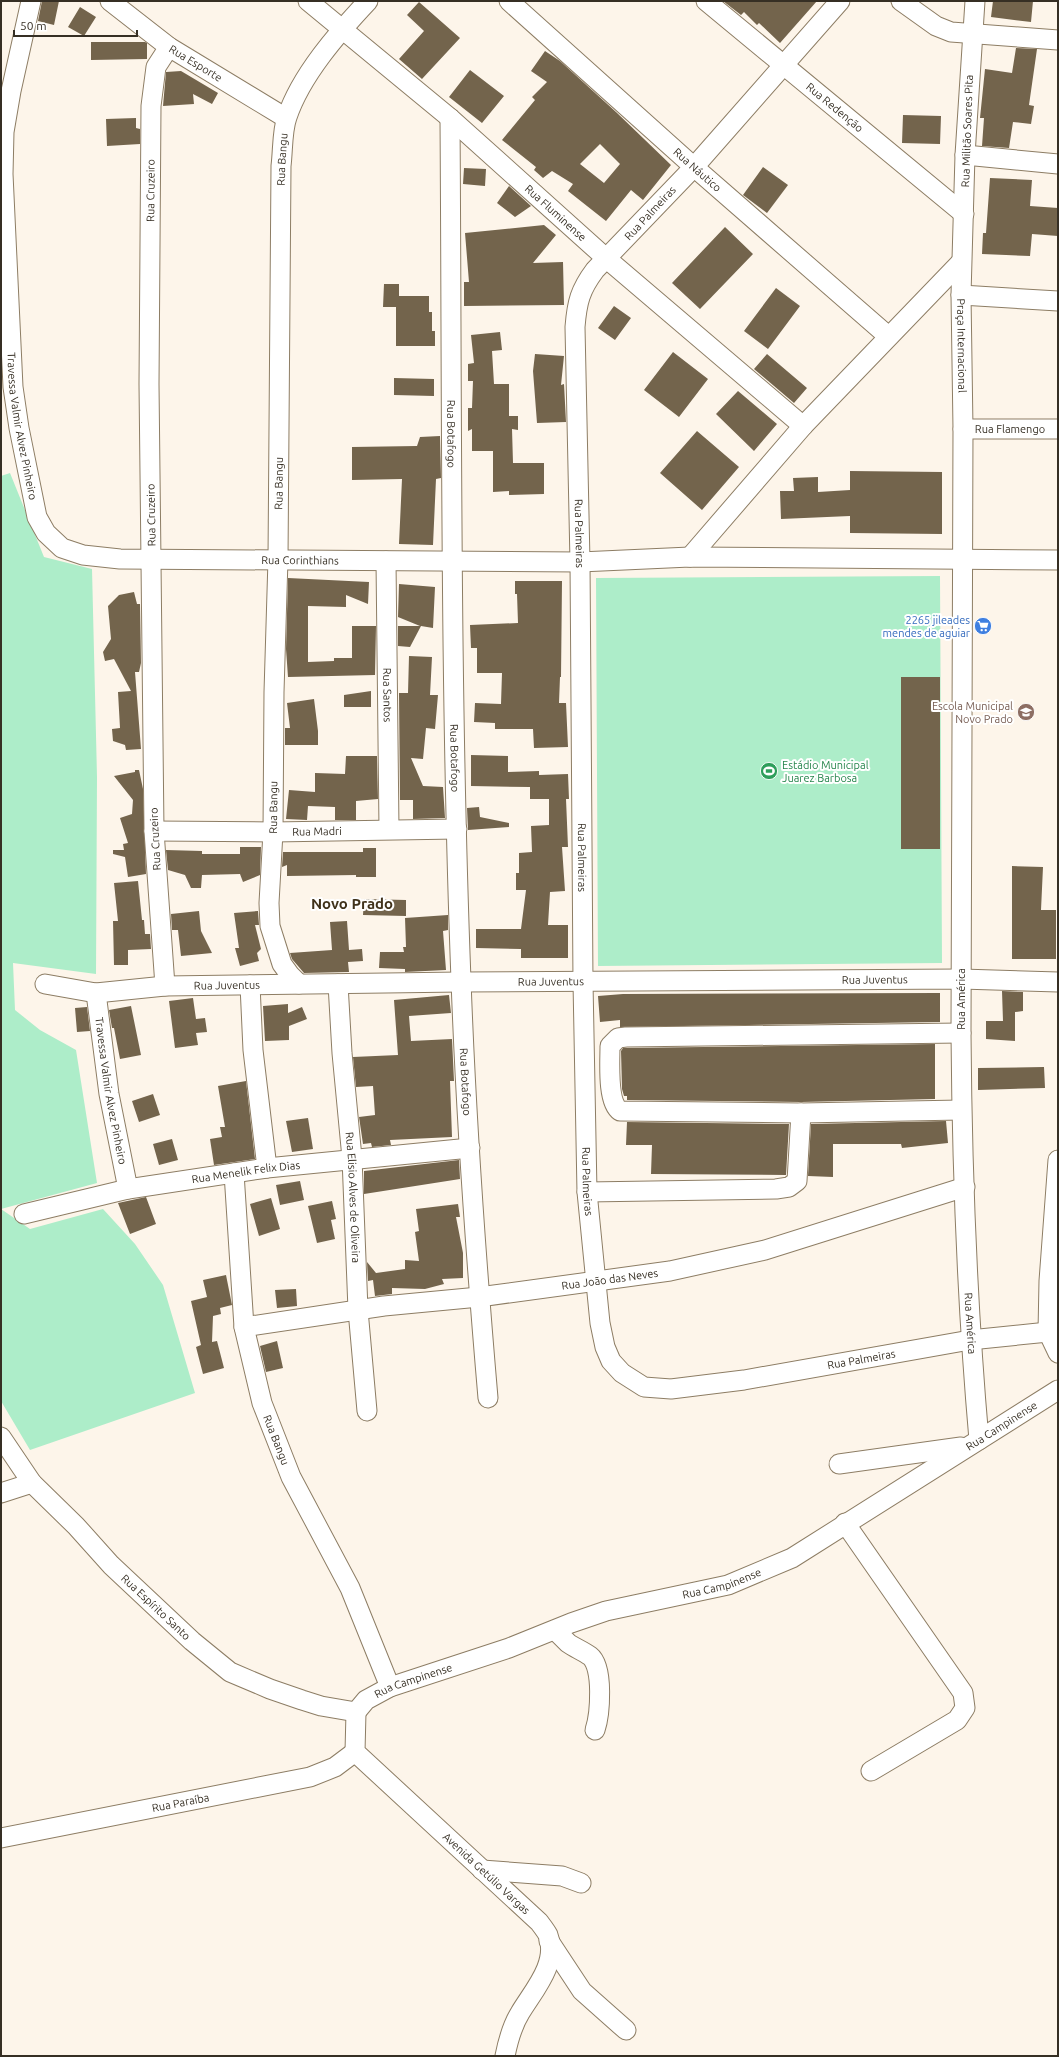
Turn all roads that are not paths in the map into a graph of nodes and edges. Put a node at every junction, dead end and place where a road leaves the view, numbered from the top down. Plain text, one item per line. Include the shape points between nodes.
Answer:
1 (31, 1) edge
2 (110, 1) edge
3 (308, 1) edge
4 (368, 1) edge
5 (509, 1) edge
6 (706, 1) edge
7 (840, 1) edge
8 (901, 1) edge
9 (974, 1) edge
10 (342, 28) junction
11 (971, 32) junction
12 (1058, 40) edge
13 (169, 47) junction
14 (784, 65) junction
15 (286, 118) junction
16 (450, 118) junction
17 (965, 155) junction
18 (1058, 164) edge
19 (694, 167) junction
20 (964, 214) junction
21 (607, 259) junction
22 (961, 262) junction
23 (960, 295) junction
24 (1058, 301) edge
25 (888, 336) junction
26 (802, 426) junction
27 (963, 429) junction
28 (1058, 429) edge
29 (37, 517) joint
30 (690, 557) junction
31 (962, 558) junction
32 (278, 559) junction
33 (151, 560) junction
34 (1058, 560) edge
35 (386, 561) junction
36 (453, 562) junction
37 (580, 562) junction
38 (389, 829) junction
39 (457, 829) junction
40 (154, 831) junction
41 (273, 832) junction
42 (961, 979) junction
43 (461, 982) junction
44 (583, 982) junction
45 (1058, 982) edge
46 (45, 984) dead end
47 (299, 984) junction
48 (338, 984) junction
49 (250, 985) junction
50 (165, 986) junction
51 (96, 993) junction
52 (961, 1032) junction
53 (961, 1110) junction
54 (801, 1113) junction
55 (470, 1148) junction
56 (352, 1158) junction
57 (1058, 1160) edge
58 (267, 1168) junction
59 (234, 1173) junction
60 (965, 1187) junction
61 (128, 1189) junction
62 (587, 1192) junction
63 (24, 1214) dead end
64 (595, 1282) junction
65 (479, 1297) junction
66 (358, 1310) junction
67 (244, 1327) junction
68 (1048, 1332) junction
69 (970, 1340) junction
70 (1058, 1353) edge
71 (1058, 1390) edge
72 (488, 1398) dead end
73 (367, 1411) dead end
74 (1, 1437) edge
75 (974, 1443) junction
76 (839, 1464) dead end
77 (32, 1484) junction
78 (1, 1493) edge
79 (845, 1523) junction
80 (555, 1630) junction
81 (390, 1687) junction
82 (356, 1712) junction
83 (595, 1730) dead end
84 (355, 1752) junction
85 (871, 1771) dead end
86 (1, 1838) edge
87 (482, 1870) junction
88 (581, 1883) dead end
89 (549, 1941) junction
90 (626, 2030) dead end
91 (505, 2056) edge

1 - 29 street, Travessa Valmir Alvez Pinheiro via 4,132 3,174 13,387
2 - 13 street, Rua Esporte
3 - 10 street, Rua Fluminense
4 - 10 street, Rua Bangu
5 - 19 street, Rua Náutico
6 - 14 street, Rua Redenção
7 - 14 street, Rua Palmeiras
8 - 11 street via 936,26 951,32
9 - 11 street, Rua Militão Soares Pita
10 - 15 street, Rua Bangu via 308,76
10 - 16 street, Rua Fluminense
11 - 12 street
11 - 17 street, Rua Militão Soares Pita
13 - 15 street, Rua Esporte
13 - 33 street, Rua Cruzeiro via 156,67 151,106
14 - 19 street, Rua Palmeiras
14 - 20 street, Rua Redenção
15 - 32 street, Rua Bangu via 281,166
16 - 21 street, Rua Fluminense
16 - 36 street, Rua Botafogo
17 - 18 street
17 - 20 street, Rua Militão Soares Pita
19 - 21 street, Rua Palmeiras
19 - 25 street, Rua Náutico
20 - 22 street, Rua Militão Soares Pita
21 - 26 street, Rua Fluminense
21 - 37 street, Rua Palmeiras via 583,286 577,303 575,327
22 - 23 street, Praça Internacional
22 - 25 street
23 - 24 street
23 - 27 street, Praça Internacional
25 - 26 street
26 - 30 street
27 - 28 street, Rua Flamengo
27 - 31 street, Praça Internacional
29 - 33 street, Rua Corinthians via 46,534 62,548 83,555 120,560
30 - 31 street
30 - 37 street
31 - 34 street
31 - 42 street, Rua América
32 - 33 street, Rua Corinthians
32 - 35 street, Rua Corinthians
32 - 41 street, Rua Bangu
33 - 40 street, Rua Cruzeiro
35 - 36 street, Rua Corinthians
35 - 38 street, Rua Santos
36 - 37 street, Rua Corinthians
36 - 39 street, Rua Botafogo
37 - 44 street, Rua Palmeiras
38 - 39 street, Rua Madri
38 - 41 street, Rua Madri
39 - 43 street, Rua Botafogo
40 - 41 street, Rua Madri
40 - 50 street, Rua Cruzeiro
41 - 47 street, Rua Bangu via 270,926 282,964
42 - 44 street, Rua Juventus
42 - 45 street, Rua Juventus
42 - 52 street, Rua América
43 - 44 street, Rua Juventus
43 - 48 street, Rua Juventus
43 - 55 street, Rua Botafogo
44 - 62 street, Rua Palmeiras
46 - 51 street, Rua Juventus
47 - 48 street, Rua Juventus
47 - 49 street, Rua Juventus
48 - 56 street, Rua Elisio Alves de Oliveira
49 - 50 street, Rua Juventus
49 - 58 street via 253,1050
50 - 51 street, Rua Juventus
51 - 61 street, Travessa Valmir Alvez Pinheiro via 109,1094
52 - 53 street, Rua América
52 - 54 street via 626,1036 618,1038 610,1046 612,1099 615,1108 620,1111
53 - 54 street
53 - 60 street, Rua América
54 - 62 street via 797,1181 789,1187
55 - 56 street, Rua Menelik Felix Dias
55 - 65 street, Rua Botafogo
56 - 58 street, Rua Menelik Felix Dias
56 - 66 street, Rua Elisio Alves de Oliveira
57 - 68 street
58 - 59 street, Rua Menelik Felix Dias
59 - 61 street, Rua Menelik Felix Dias
59 - 67 street, Rua Bangu
60 - 64 street, Rua João das Neves via 765,1250 670,1271
60 - 69 street, Rua América
61 - 63 street, Rua Menelik Felix Dias
62 - 64 street, Rua Palmeiras
64 - 65 street, Rua João das Neves
64 - 69 street, Rua Palmeiras via 600,1323 611,1361 622,1373 644,1387 671,1389 744,1380
65 - 66 street, Rua João das Neves
65 - 72 street, Rua Botafogo
66 - 67 street, Rua João das Neves
66 - 73 street, Rua Elisio Alves de Oliveira
67 - 81 street, Rua Bangu via 262,1403 291,1478 350,1588
68 - 69 street, Rua Palmeiras
68 - 70 street
69 - 75 street, Rua América
71 - 75 street, Rua Campinense
74 - 77 street, Rua Espírito Santo
75 - 76 street
75 - 79 street, Rua Campinense
77 - 78 street
77 - 82 street, Rua Espírito Santo via 76,1526 122,1576 192,1641 230,1672 302,1700
79 - 80 street, Rua Campinense via 792,1558 728,1586 606,1611
79 - 85 street via 963,1693 965,1708 957,1720
80 - 81 street, Rua Campinense
80 - 83 street via 568,1643 590,1656 594,1662 599,1689
81 - 82 street, Rua Campinense via 366,1700
82 - 84 street
84 - 86 street, Rua Paraíba via 335,1767 310,1777
84 - 87 street, Avenida Getúlio Vargas
87 - 88 street via 562,1876
87 - 89 street, Avenida Getúlio Vargas via 539,1922
89 - 90 street via 582,1991
89 - 91 street, Avenida Getúlio Vargas via 549,1960 543,1977 519,2014

